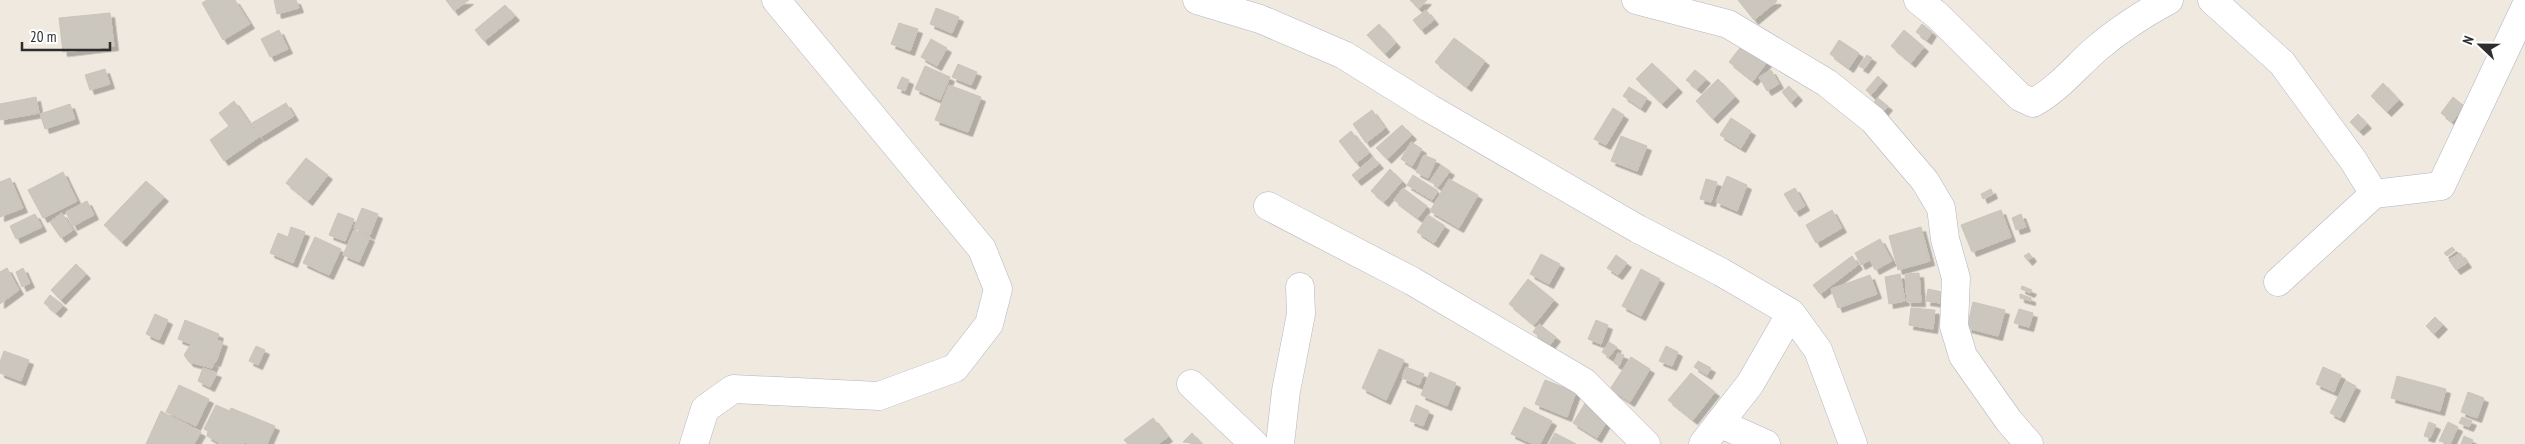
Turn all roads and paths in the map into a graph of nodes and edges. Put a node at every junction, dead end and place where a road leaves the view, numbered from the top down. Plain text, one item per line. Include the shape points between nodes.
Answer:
1 (776, 0) edge
2 (1197, 0) edge
3 (1636, 0) edge
4 (1918, 0) edge
5 (2169, 0) edge
6 (2212, 0) edge
7 (2525, 8) edge
8 (2374, 194) junction
9 (1268, 206) dead end
10 (2278, 282) dead end
11 (1300, 287) dead end
12 (1791, 313) junction
13 (1191, 384) dead end
14 (1711, 434) edge
15 (694, 444) edge
16 (1254, 444) edge
17 (1280, 444) edge
18 (1646, 444) edge
19 (1766, 444) edge
20 (1852, 444) edge
21 (2029, 444) edge

1 - 15 street via 982,249 998,289 989,324 955,368 879,396 733,390 705,409
2 - 12 street via 1260,19 1344,56 1621,219
3 - 21 street via 1728,24 1827,83 1873,120 1925,181 1941,208 1956,278 1954,326 1963,356
4 - 5 street via 2020,97 2033,103 2047,96 2097,49
6 - 8 street via 2282,63
7 - 8 street via 2441,186
8 - 10 street
9 - 18 street via 1412,282 1584,382
11 - 17 street via 1302,314 1286,391
12 - 14 street via 1750,384
12 - 20 street via 1818,350
13 - 16 street
14 - 19 street

